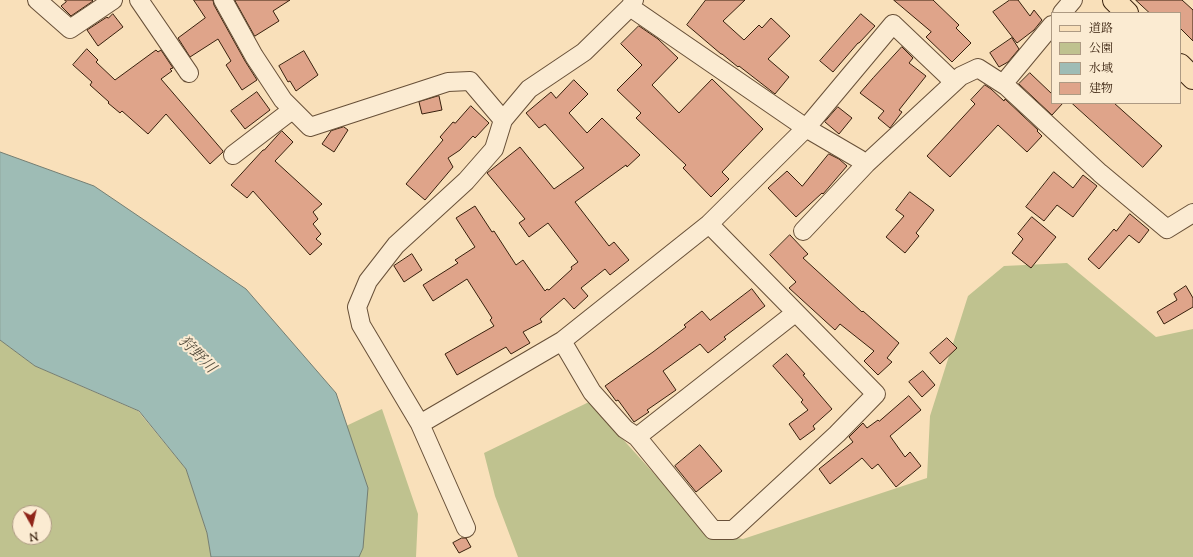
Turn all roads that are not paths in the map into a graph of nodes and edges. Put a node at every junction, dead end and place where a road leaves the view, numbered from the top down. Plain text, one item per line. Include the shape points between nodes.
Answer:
1 (37, 0) edge
2 (113, 0) edge
3 (138, 0) edge
4 (222, 0) edge
5 (1073, 0) edge
6 (1114, 0) edge
7 (632, 4) edge
8 (1063, 12) edge
9 (1126, 12) edge
10 (1051, 26) edge
11 (1181, 66) edge
12 (189, 73) dead end
13 (1193, 78) edge
14 (954, 82) junction
15 (1003, 84) junction
16 (292, 110) junction
17 (503, 120) junction
18 (806, 128) junction
19 (233, 155) dead end
20 (866, 164) junction
21 (1193, 213) edge
22 (709, 224) junction
23 (803, 231) dead end
24 (795, 313) junction
25 (562, 341) junction
26 (420, 424) junction
27 (637, 437) junction
28 (466, 528) dead end

1 - 2 street via 70,29
3 - 12 street
4 - 16 street via 254,56
5 - 8 street
6 - 9 main road
7 - 17 street via 584,52 529,89
7 - 18 street
10 - 15 street
11 - 13 main road
14 - 15 street via 960,76 978,68
14 - 18 street via 893,24
14 - 20 street
15 - 21 street via 1100,173 1167,229
16 - 17 street via 310,127 448,82 470,81
16 - 19 street
17 - 26 street via 494,149 466,181 396,245 368,281 357,307 361,325
18 - 20 street
18 - 22 street
20 - 23 street
22 - 24 street
22 - 25 street
24 - 27 street
24 - 27 street via 876,394 837,434 733,530 713,530
25 - 26 street
25 - 27 street via 592,392 625,429
26 - 28 street

